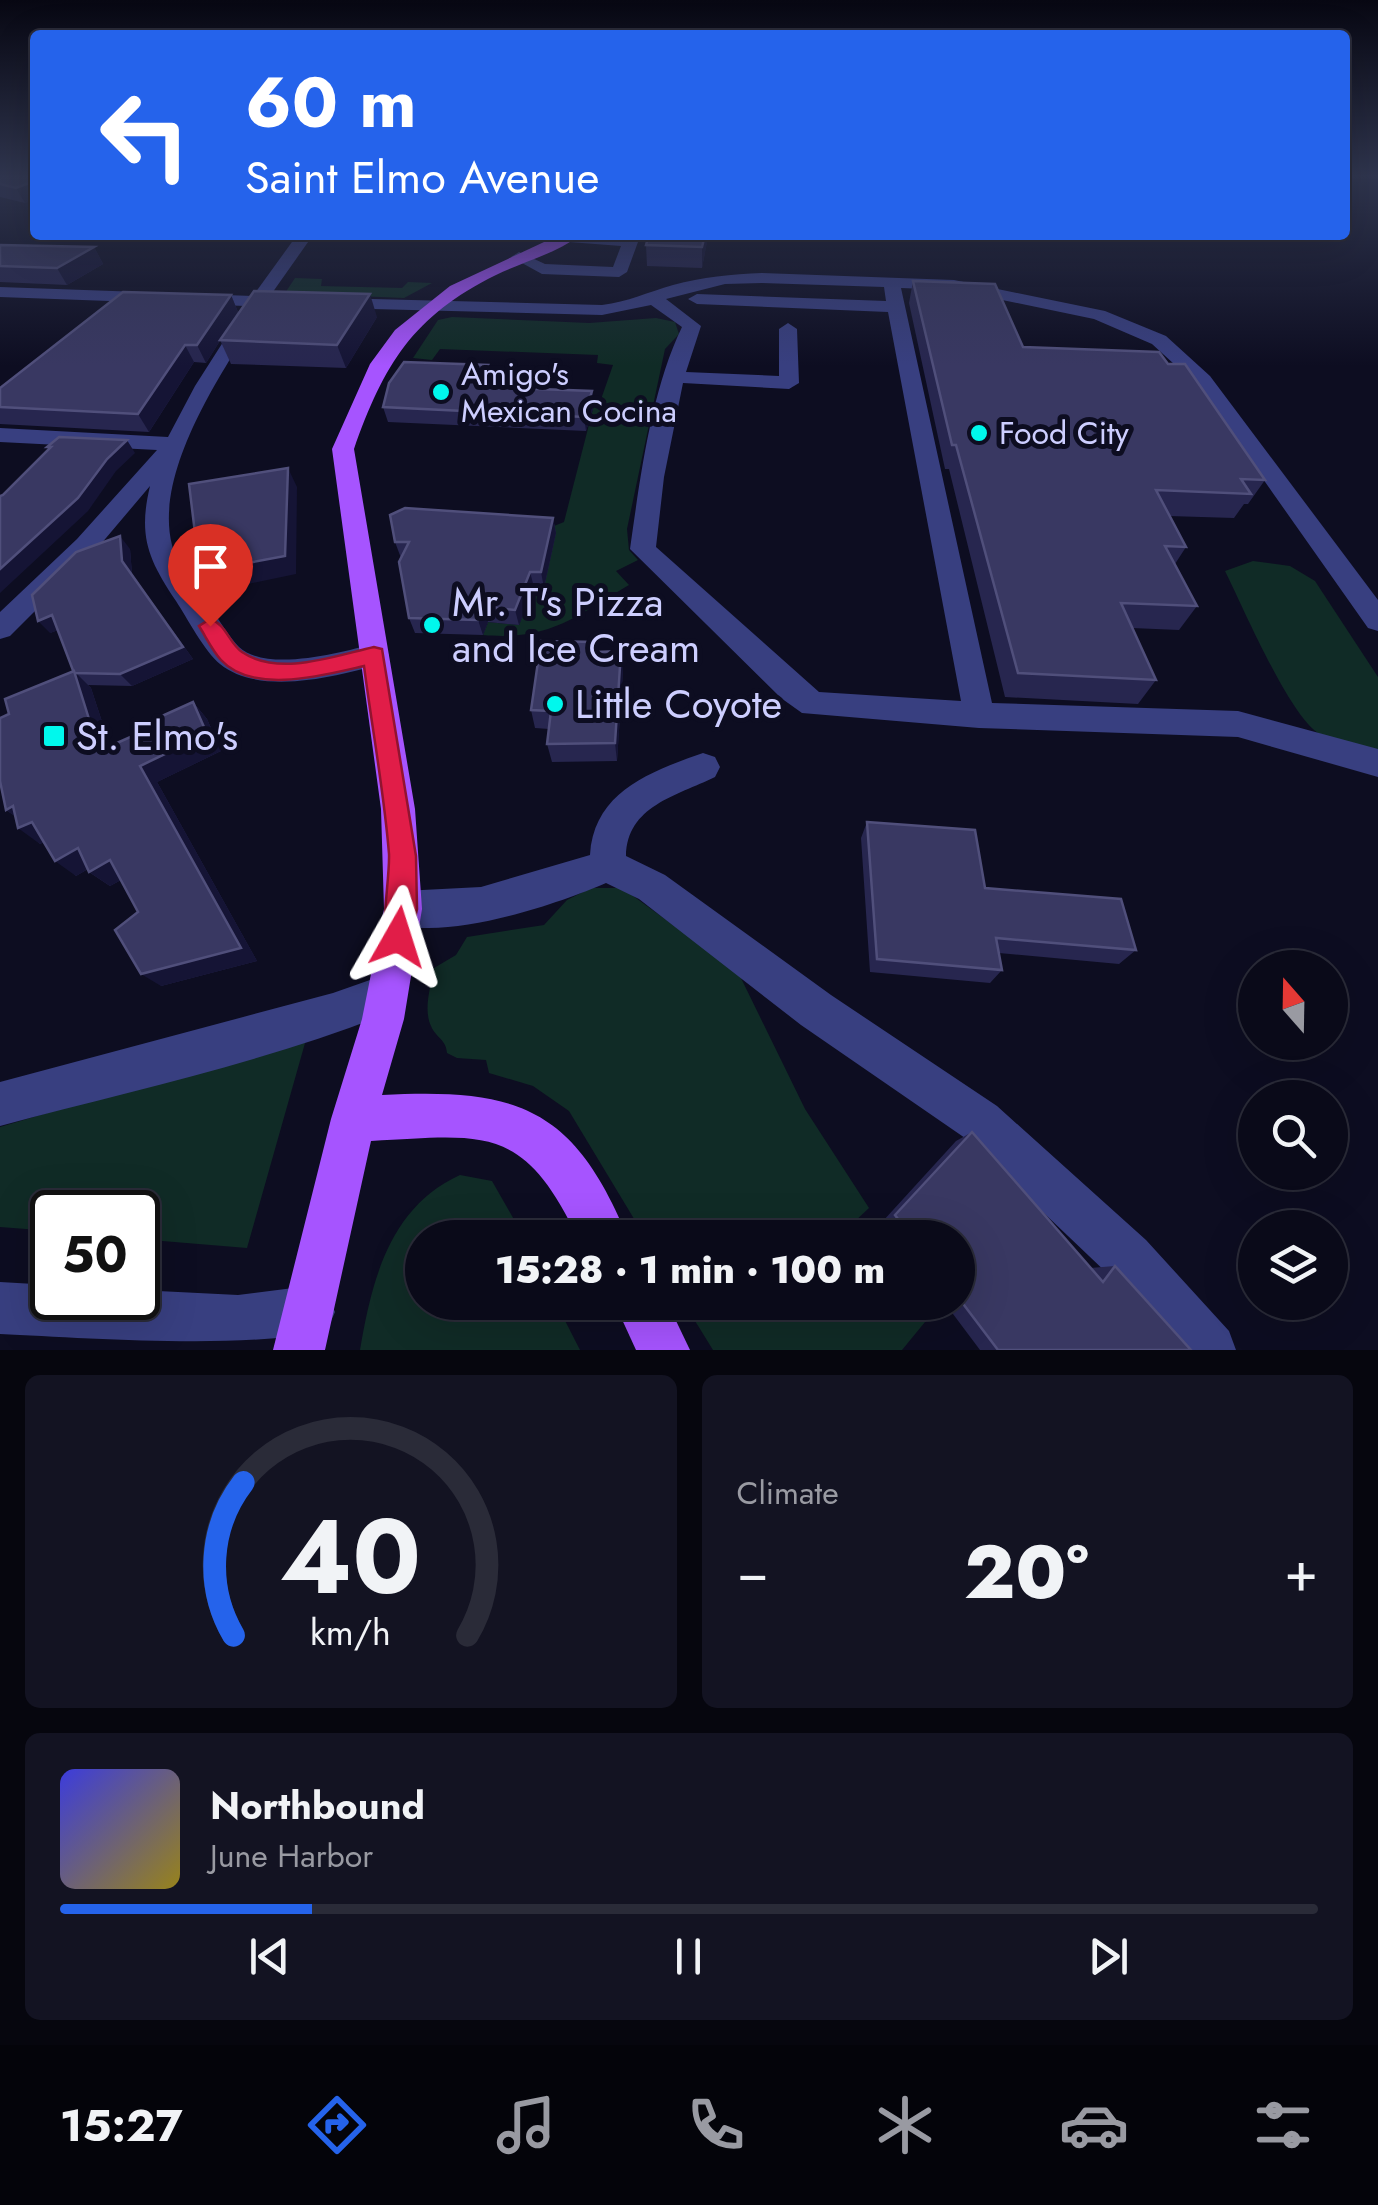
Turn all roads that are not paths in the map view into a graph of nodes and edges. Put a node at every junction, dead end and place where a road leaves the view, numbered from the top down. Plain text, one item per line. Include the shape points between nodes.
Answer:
1 (301, 240) edge
2 (560, 240) edge
3 (610, 240) edge
4 (519, 257) junction
5 (2, 294) edge
6 (894, 294) junction
7 (654, 299) junction
8 (257, 300) junction
9 (427, 306) junction
10 (788, 329) dead end
11 (674, 376) junction
12 (0, 435) edge
13 (174, 444) junction
14 (1378, 621) edge
15 (0, 630) edge
16 (374, 655) junction
17 (979, 715) junction
18 (1378, 763) edge
19 (703, 767) dead end
20 (607, 866) junction
21 (402, 909) junction
22 (388, 994) junction
23 (0, 1104) edge
24 (353, 1119) junction
25 (594, 1220) edge
26 (0, 1308) edge
27 (648, 1320) edge
28 (304, 1331) edge
29 (664, 1350) edge
30 (1210, 1350) edge

1 - 8 street
2 - 4 main road
3 - 4 street via 630,242 619,272 542,269
4 - 9 main road
5 - 8 street
6 - 7 street
6 - 7 street via 725,279
6 - 14 street via 954,285 1029,298 1100,315 1159,340 1203,380
6 - 17 street
7 - 9 street via 602,310
7 - 11 street via 692,326
8 - 9 street
8 - 13 street
9 - 16 main road via 357,402 342,454
10 - 11 street via 789,383
11 - 17 street via 643,549 813,704
12 - 13 street
13 - 15 street
13 - 16 street via 162,473 157,544 230,656 277,672
16 - 21 main road via 398,809
17 - 18 street via 1238,724
19 - 20 street via 632,801 610,830
20 - 21 street via 481,906
20 - 30 street via 652,887 981,1122 1128,1258
21 - 22 main road
22 - 23 street
22 - 24 main road
24 - 25 main road via 466,1116 524,1128 566,1167
24 - 28 main road
26 - 28 street via 238,1320
27 - 29 main road

